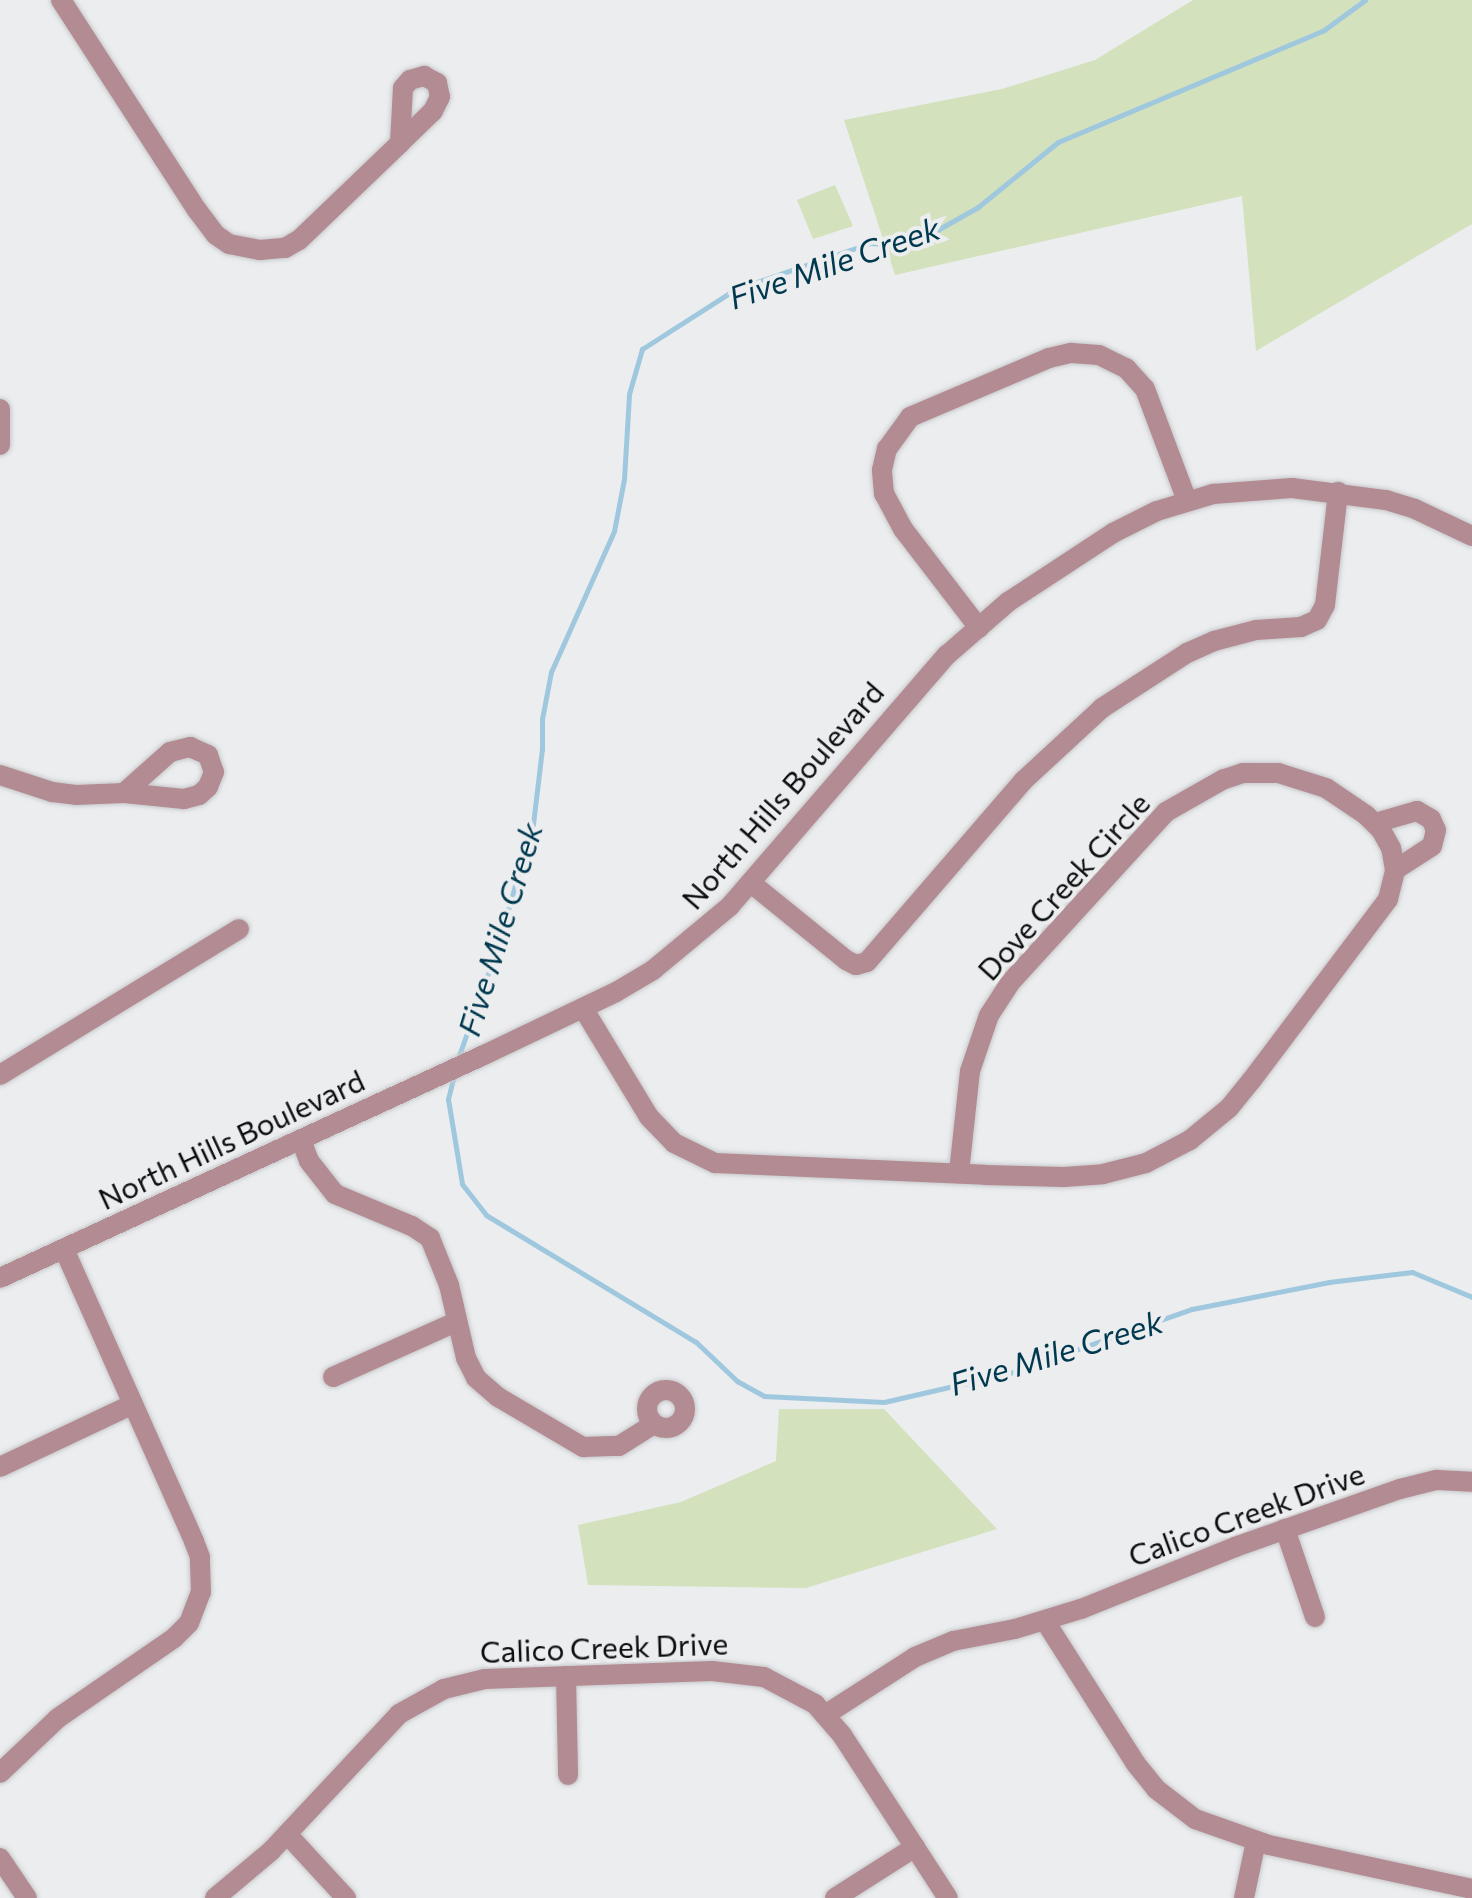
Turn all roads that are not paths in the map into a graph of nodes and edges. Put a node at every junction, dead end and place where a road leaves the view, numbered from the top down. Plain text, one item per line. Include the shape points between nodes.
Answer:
1 (61, 0) edge
2 (400, 143) dead end
3 (0, 409) edge
4 (0, 445) edge
5 (1338, 492) junction
6 (1187, 501) junction
7 (1472, 536) edge
8 (979, 628) junction
9 (0, 775) edge
10 (124, 793) dead end
11 (1375, 823) junction
12 (1395, 870) junction
13 (751, 883) junction
14 (239, 929) dead end
15 (583, 1008) junction
16 (0, 1075) edge
17 (301, 1140) junction
18 (959, 1173) junction
19 (64, 1249) junction
20 (0, 1278) edge
21 (456, 1322) junction
22 (333, 1377) dead end
23 (133, 1404) junction
24 (654, 1424) dead end
25 (0, 1467) edge
26 (1472, 1482) edge
27 (1285, 1529) junction
28 (1315, 1617) dead end
29 (1045, 1621) junction
30 (566, 1676) junction
31 (825, 1715) junction
32 (0, 1773) edge
33 (568, 1775) dead end
34 (287, 1834) junction
35 (1256, 1841) junction
36 (915, 1847) junction
37 (0, 1858) edge
38 (1472, 1889) edge
39 (27, 1898) edge
40 (215, 1898) edge
41 (346, 1898) edge
42 (835, 1898) edge
43 (948, 1898) edge
44 (1244, 1898) edge

1 - 2 street via 197,210 229,244 260,250 292,244
3 - 4 street
5 - 6 street, North Hills Boulevard via 1266,488
5 - 7 street, North Hills Boulevard via 1415,509
5 - 13 street via 1325,605 1317,620 1214,641 1102,708 1023,781 867,962 856,965 846,960
6 - 8 street, North Hills Boulevard via 1084,550
6 - 8 street via 1145,389 1126,368 1099,355 1049,358 918,412 898,429 887,449 884,494 903,529
8 - 13 street, North Hills Boulevard via 907,698
9 - 10 street via 52,792
11 - 12 street, Dove Creek Circle via 1391,848
11 - 12 street via 1417,811 1431,819 1436,830 1432,846
11 - 18 street, Dove Creek Circle via 1326,788 1267,772 1224,779 1166,812 1010,983 989,1015 970,1071
12 - 18 street via 1388,899 1297,1019 1229,1108 1190,1140 1146,1163 1103,1174
13 - 15 street, North Hills Boulevard via 699,935 653,970
14 - 16 street
15 - 17 street, North Hills Boulevard
15 - 18 street via 649,1117 693,1155 737,1165
17 - 19 street, North Hills Boulevard
17 - 21 street via 314,1169 335,1194 430,1238 442,1263
19 - 20 street, North Hills Boulevard
19 - 23 street
21 - 22 street
21 - 24 street via 476,1378 568,1440 583,1447 619,1446
23 - 25 street
23 - 32 street via 200,1557 196,1610 174,1638 58,1718
26 - 27 street, Calico Creek Drive via 1448,1479 1412,1486
27 - 28 street
27 - 29 street, Calico Creek Drive
29 - 31 street, Calico Creek Drive via 953,1641 915,1657
29 - 35 street via 1156,1789 1195,1819
30 - 31 street, Calico Creek Drive via 742,1672 798,1692
30 - 33 street
30 - 34 street, Calico Creek Drive via 468,1682 418,1701 376,1736
31 - 36 street
34 - 40 street, Calico Creek Drive
34 - 41 street
35 - 38 street
35 - 44 street
36 - 42 street
36 - 43 street
37 - 39 street

